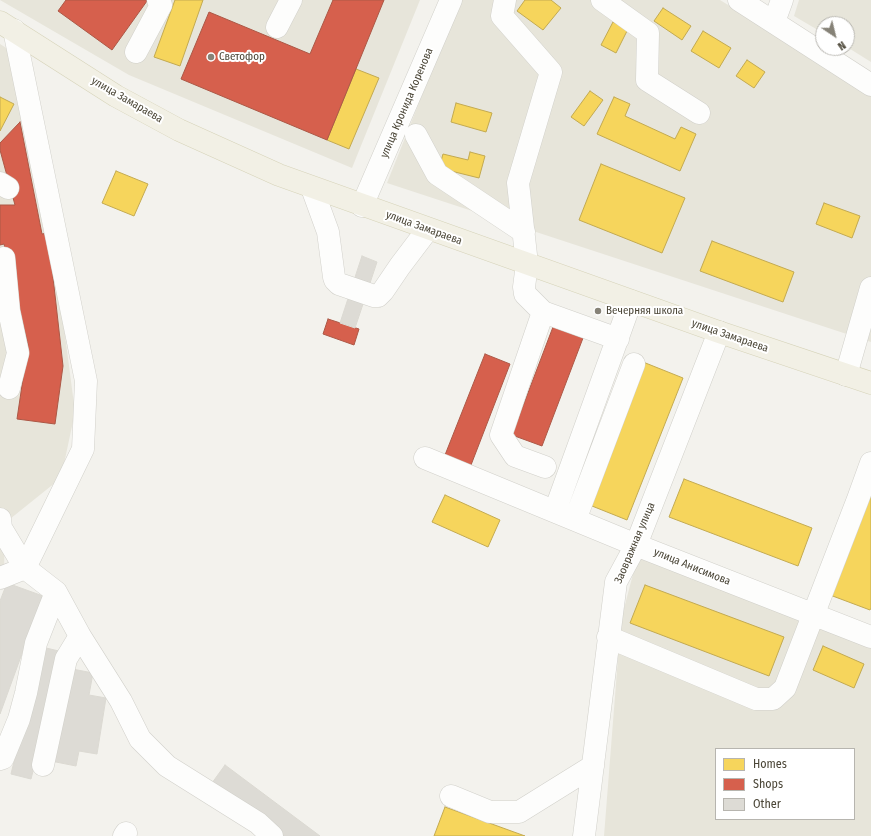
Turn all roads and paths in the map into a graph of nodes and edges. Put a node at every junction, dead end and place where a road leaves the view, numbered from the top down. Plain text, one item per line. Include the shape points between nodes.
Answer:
1 (158, 0) edge
2 (291, 0) edge
3 (451, 0) edge
4 (505, 0) edge
5 (602, 0) edge
6 (739, 0) edge
7 (782, 0) edge
8 (774, 22) junction
9 (7, 26) edge
10 (277, 27) dead end
11 (136, 52) dead end
12 (871, 85) edge
13 (699, 113) dead end
14 (416, 135) dead end
15 (312, 188) junction
16 (362, 206) junction
17 (428, 229) junction
18 (524, 232) junction
19 (4, 258) dead end
20 (527, 264) junction
21 (871, 288) edge
22 (632, 301) junction
23 (5, 310) edge
24 (543, 312) junction
25 (719, 332) junction
26 (618, 339) junction
27 (634, 364) dead end
28 (846, 375) junction
29 (871, 383) edge
30 (10, 388) dead end
31 (425, 458) dead end
32 (871, 463) edge
33 (545, 467) dead end
34 (565, 516) junction
35 (0, 519) edge
36 (636, 545) junction
37 (25, 568) junction
38 (0, 578) edge
39 (56, 592) junction
40 (813, 615) junction
41 (80, 636) junction
42 (608, 636) junction
43 (871, 637) edge
44 (0, 759) edge
45 (43, 765) dead end
46 (593, 766) junction
47 (451, 796) dead end
48 (272, 836) edge
49 (584, 836) edge

1 - 11 street via 161,5
2 - 10 street
3 - 16 street, улица Кронида Коренова
4 - 18 street via 502,16 551,72 518,183
5 - 13 street via 648,33 647,80
6 - 8 street
7 - 8 street
8 - 12 street
9 - 15 main road, улица Замараева via 116,96 172,126
9 - 37 street via 86,381 83,449
14 - 18 street via 437,174
15 - 16 main road, улица Замараева
15 - 17 street via 328,232 334,277 339,284 378,296
16 - 17 main road, улица Замараева
17 - 20 main road, улица Замараева
18 - 20 street
19 - 23 street
20 - 22 main road, улица Замараева
20 - 24 street via 525,294
21 - 28 street
22 - 25 main road, улица Замараева
22 - 26 street
23 - 30 street via 18,353
24 - 26 street
24 - 33 street via 501,435 515,456
25 - 28 main road, улица Замараева
25 - 36 street, Заовражная улица
26 - 34 street
27 - 34 street
28 - 29 main road, улица Замараева
31 - 34 street, улица Анисимова
32 - 40 street
34 - 36 street, улица Анисимова
35 - 37 street via 1,528
36 - 40 street, улица Анисимова
36 - 42 street, Заовражная улица via 616,582
37 - 38 street
37 - 39 street
39 - 41 street
39 - 44 street via 36,643 19,719 3,758
40 - 42 street via 785,688 773,699 756,699
40 - 43 street, улица Анисимова
41 - 45 street via 66,659
41 - 48 street via 121,701 140,739 167,766 258,823
42 - 46 street, Заовражная улица
46 - 47 street via 519,812 490,812
46 - 49 street, Заовражная улица

